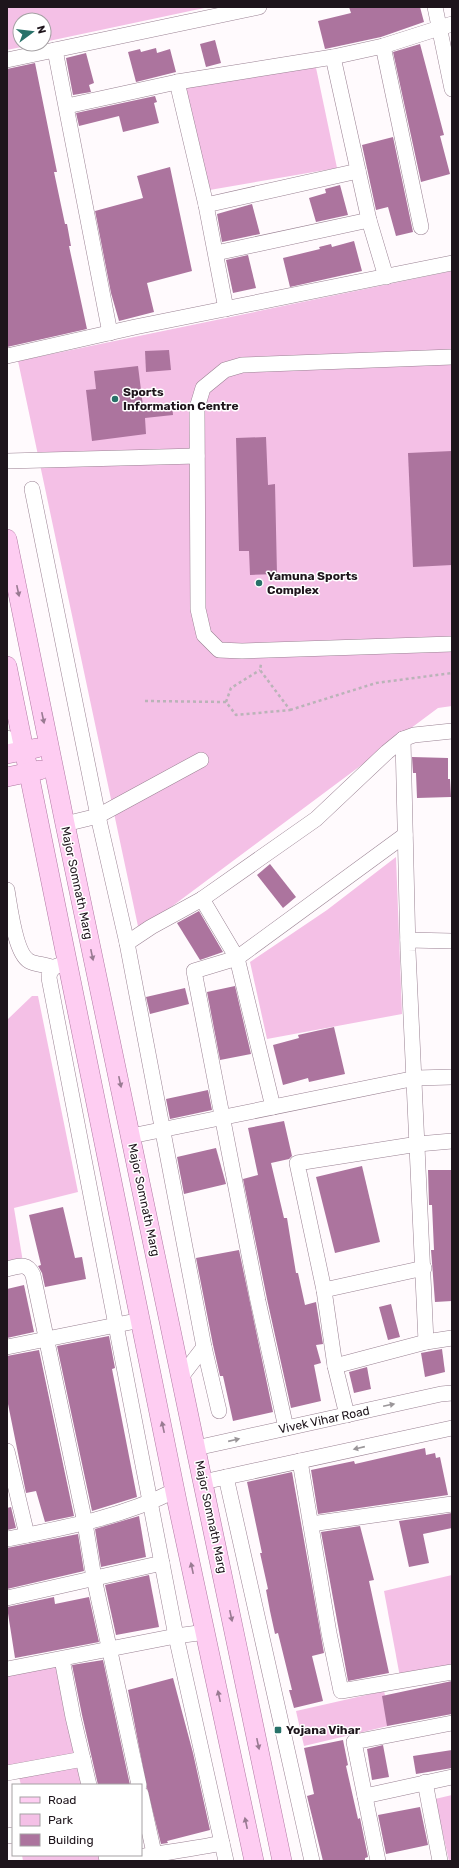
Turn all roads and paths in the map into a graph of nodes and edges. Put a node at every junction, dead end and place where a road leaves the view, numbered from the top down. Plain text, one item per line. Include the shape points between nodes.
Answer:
1 (259, 7) edge
2 (435, 7) edge
3 (446, 26) edge
4 (383, 46) junction
5 (56, 50) junction
6 (333, 57) junction
7 (7, 60) edge
8 (177, 82) junction
9 (452, 89) edge
10 (67, 106) junction
11 (358, 171) junction
12 (206, 204) junction
13 (369, 220) junction
14 (421, 227) dead end
15 (216, 253) junction
16 (452, 263) edge
17 (386, 276) junction
18 (226, 309) junction
19 (110, 333) junction
20 (7, 356) edge
21 (452, 357) edge
22 (197, 456) junction
23 (7, 461) edge
24 (32, 489) dead end
25 (7, 539) edge
26 (452, 644) edge
27 (261, 650) junction
28 (7, 666) edge
29 (260, 670) junction
30 (452, 673) edge
31 (145, 701) dead end
32 (226, 702) junction
33 (290, 710) junction
34 (452, 731) edge
35 (7, 738) edge
36 (403, 739) junction
37 (49, 746) junction
38 (16, 753) edge
39 (201, 760) dead end
40 (54, 768) junction
41 (28, 772) junction
42 (7, 777) edge
43 (98, 816) junction
44 (65, 824) junction
45 (405, 835) junction
46 (7, 890) edge
47 (202, 900) junction
48 (408, 940) junction
49 (452, 941) edge
50 (127, 943) junction
51 (237, 958) junction
52 (60, 966) junction
53 (452, 1077) edge
54 (414, 1078) junction
55 (273, 1107) junction
56 (222, 1117) junction
57 (162, 1130) junction
58 (131, 1136) junction
59 (452, 1141) edge
60 (418, 1144) junction
61 (424, 1268) junction
62 (7, 1269) edge
63 (324, 1290) junction
64 (141, 1320) junction
65 (115, 1324) junction
66 (46, 1338) junction
67 (452, 1338) edge
68 (426, 1342) junction
69 (7, 1347) edge
70 (204, 1347) junction
71 (335, 1366) junction
72 (181, 1377) junction
73 (452, 1393) edge
74 (219, 1411) dead end
75 (347, 1414) junction
76 (286, 1428) junction
77 (452, 1428) edge
78 (196, 1448) junction
79 (7, 1452) edge
80 (168, 1454) junction
81 (300, 1461) junction
82 (226, 1477) junction
83 (203, 1482) junction
84 (176, 1490) junction
85 (150, 1503) junction
86 (452, 1504) edge
87 (85, 1523) junction
88 (311, 1524) junction
89 (26, 1535) junction
90 (7, 1539) edge
91 (162, 1563) junction
92 (94, 1578) junction
93 (249, 1581) junction
94 (225, 1586) junction
95 (7, 1598) edge
96 (206, 1632) junction
97 (176, 1636) junction
98 (110, 1649) junction
99 (62, 1659) junction
100 (7, 1669) edge
101 (452, 1672) edge
102 (452, 1722) edge
103 (83, 1759) junction
104 (7, 1773) edge
105 (452, 1777) edge
106 (425, 1782) junction
107 (89, 1784) edge
108 (139, 1784) edge
109 (365, 1796) junction
110 (142, 1799) edge
111 (222, 1843) junction
112 (154, 1853) junction
113 (140, 1856) edge
114 (142, 1856) edge
115 (118, 1861) edge
116 (226, 1861) edge
117 (254, 1861) edge
118 (282, 1861) edge
119 (312, 1861) edge
120 (378, 1861) edge
121 (440, 1861) edge

1 - 5 street
2 - 3 street
3 - 4 street
3 - 9 street
4 - 6 street
4 - 14 street
5 - 7 street
5 - 10 street
6 - 8 street
6 - 11 street
8 - 10 street
8 - 12 street
10 - 19 street
11 - 12 street
11 - 13 street
12 - 15 street
13 - 15 street
13 - 17 street
15 - 18 street
16 - 17 street
17 - 18 street
18 - 19 street
19 - 20 street
21 - 22 street via 242,365 225,370 203,388 197,408
22 - 23 street
22 - 27 street via 198,609 204,636 220,650
24 - 43 street
25 -> 37 main road, Major Somnath Marg
26 - 27 street
27 - 29 path
28 - 38 main road, Major Somnath Marg
29 - 32 path via 231,688
29 - 33 path
30 - 33 path via 376,683
31 - 32 path
32 - 33 path via 236,715
34 - 36 street via 414,735
35 - 38 street
36 - 45 street
36 - 47 street via 316,819
37 - 38 main road
37 - 40 main road, Major Somnath Marg
38 - 41 main road, Major Somnath Marg
39 - 43 street
40 - 41 main road
40 - 44 main road, Major Somnath Marg
41 - 42 main road
41 - 52 main road, Major Somnath Marg
43 - 44 street
43 - 50 street
44 -> 58 main road, Major Somnath Marg
45 - 48 street
45 - 51 street
46 - 52 street via 17,939 24,957 30,962
47 - 50 street
47 - 51 street
48 - 49 street
48 - 54 street
50 - 57 street
51 - 55 street
51 - 56 street via 194,971
52 - 64 main road, Major Somnath Marg
52 - 65 street via 49,973 49,978
53 - 54 street
54 - 55 street
54 - 60 street
55 - 56 street
56 - 57 street
56 - 76 street
57 - 58 street
57 - 70 street
58 - 72 main road, Major Somnath Marg
59 - 60 street
60 - 61 street
60 - 63 street via 296,1162
61 - 63 street
61 - 68 street
62 - 66 street via 18,1266 30,1269
63 - 71 street
64 - 65 street
80 -> 64 main road, Major Somnath Marg
65 - 66 street
65 - 85 street
66 - 69 street
66 - 87 street
67 - 68 street
68 - 71 street
70 - 72 street
70 - 74 street
71 - 75 street
72 - 78 main road, Major Somnath Marg
75 -> 73 street, Vivek Vihar Road
75 - 76 street, Vivek Vihar Road
78 -> 76 street, Vivek Vihar Road
77 -> 81 street
78 - 80 main road
78 - 83 main road, Major Somnath Marg
79 - 89 street
80 - 84 main road, Major Somnath Marg
81 - 82 street
81 - 88 street
82 - 83 street
82 - 93 street
83 - 84 main road
83 - 94 main road, Major Somnath Marg
84 - 85 street
96 -> 84 main road, Major Somnath Marg
85 - 87 street
85 - 91 street
86 - 88 street
87 - 89 street
87 - 92 street
88 - 101 street via 341,1691
89 - 90 street
91 - 92 street
91 - 97 street
92 - 95 street
92 - 98 street
93 - 94 street
93 - 119 street
94 -> 118 main road, Major Somnath Marg
96 - 97 street
117 -> 96 main road, Major Somnath Marg
97 - 98 street
97 - 111 street
98 - 99 street
98 - 108 street
99 - 100 street
99 - 103 street
102 - 109 street via 354,1742
103 - 104 street
103 - 107 street
105 - 106 street
106 - 109 street
106 - 121 street
109 - 120 street
110 - 112 street
111 - 112 street
111 - 116 street
112 - 114 street
113 - 115 street

